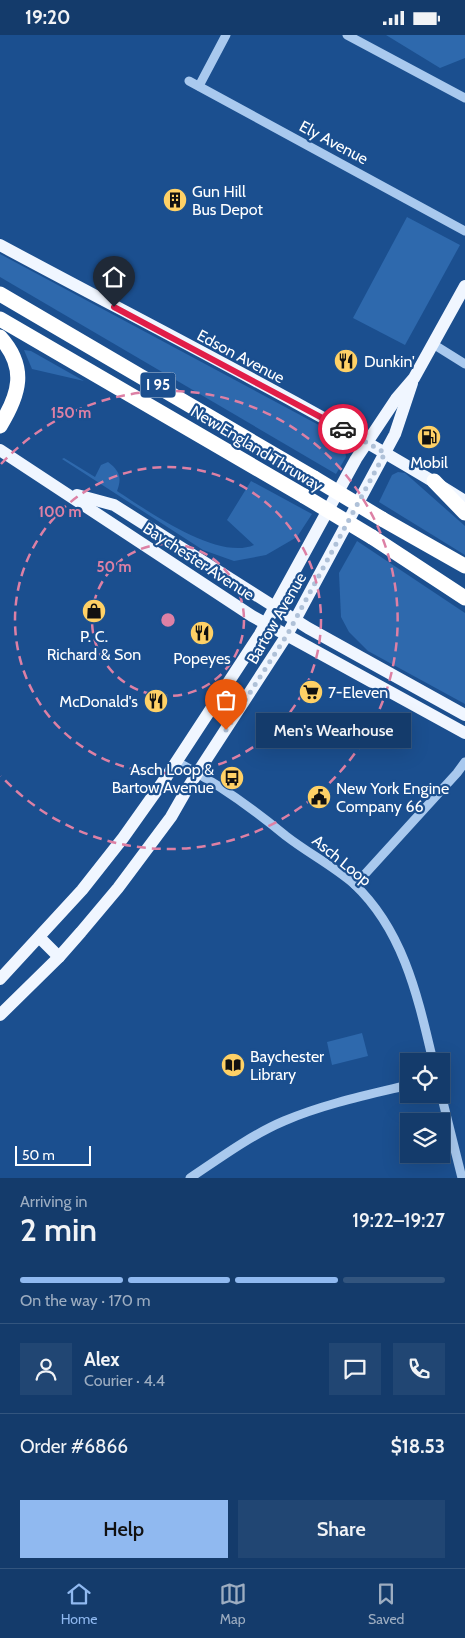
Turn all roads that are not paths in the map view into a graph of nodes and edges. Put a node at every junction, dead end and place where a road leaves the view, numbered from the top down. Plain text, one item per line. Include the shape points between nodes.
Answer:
1 (226, 35) edge
2 (347, 35) edge
3 (189, 81) dead end
4 (199, 86) junction
5 (465, 98) edge
6 (465, 231) edge
7 (0, 245) edge
8 (465, 286) edge
9 (0, 294) edge
10 (0, 319) edge
11 (0, 337) edge
12 (433, 344) junction
13 (465, 364) edge
14 (414, 379) junction
15 (14, 401) junction
16 (0, 411) edge
17 (0, 426) edge
18 (367, 443) junction
19 (0, 450) edge
20 (385, 453) junction
21 (17, 460) junction
22 (0, 461) edge
23 (434, 481) junction
24 (67, 492) junction
25 (465, 501) edge
26 (465, 513) edge
27 (465, 566) edge
28 (465, 598) edge
29 (275, 607) junction
30 (295, 619) junction
31 (266, 623) junction
32 (287, 635) junction
33 (465, 715) edge
34 (465, 733) edge
35 (177, 762) junction
36 (465, 762) edge
37 (198, 772) junction
38 (355, 885) junction
39 (40, 938) junction
40 (59, 957) junction
41 (0, 979) edge
42 (0, 1015) edge
43 (431, 1053) edge
44 (400, 1087) edge
45 (443, 1103) edge
46 (462, 1177) edge
47 (190, 1178) edge

1 - 4 street
2 - 5 street
3 - 4 street, Ely Avenue
4 - 6 street, Ely Avenue
7 - 18 main road, Edson Avenue
8 - 12 main road, Bartow Avenue
9 - 27 highway, New England Thruway / I 95, bridge
10 - 28 highway, New England Thruway / I 95, bridge via 304,496
11 - 15 highway via 11,353 16,370 18,388
12 - 13 street
12 - 14 main road, Bartow Avenue
14 - 18 main road, Bartow Avenue via 396,399
14 - 20 main road, Bartow Avenue
15 - 16 highway
15 - 17 highway
18 - 20 main road, Edson Avenue
18 - 29 main road, Bartow Avenue
19 - 21 main road, Baychester Avenue
20 - 23 main road, Edson Avenue
20 - 30 main road, Bartow Avenue
21 - 22 street
21 - 24 main road, Baychester Avenue
23 - 25 main road, Edson Avenue
23 - 26 highway
24 - 29 main road via 114,505
24 - 31 main road, Baychester Avenue
29 - 30 main road
29 - 31 main road, Bartow Avenue
30 - 32 main road, Bartow Avenue
30 - 33 main road
31 - 32 main road, Baychester Avenue
31 - 35 main road, Bartow Avenue
32 - 34 main road, Baychester Avenue
32 - 37 main road, Bartow Avenue
35 - 37 street, Asch Loop
35 - 39 main road, Bartow Avenue via 118,845
36 - 38 street
37 - 38 street, Asch Loop
37 - 40 main road, Bartow Avenue via 149,848
38 - 43 street, Asch Loop via 388,927 406,961
39 - 40 main road
39 - 41 main road, Bartow Avenue
40 - 42 main road, Bartow Avenue
44 - 47 street via 326,1106 283,1121
45 - 46 street

